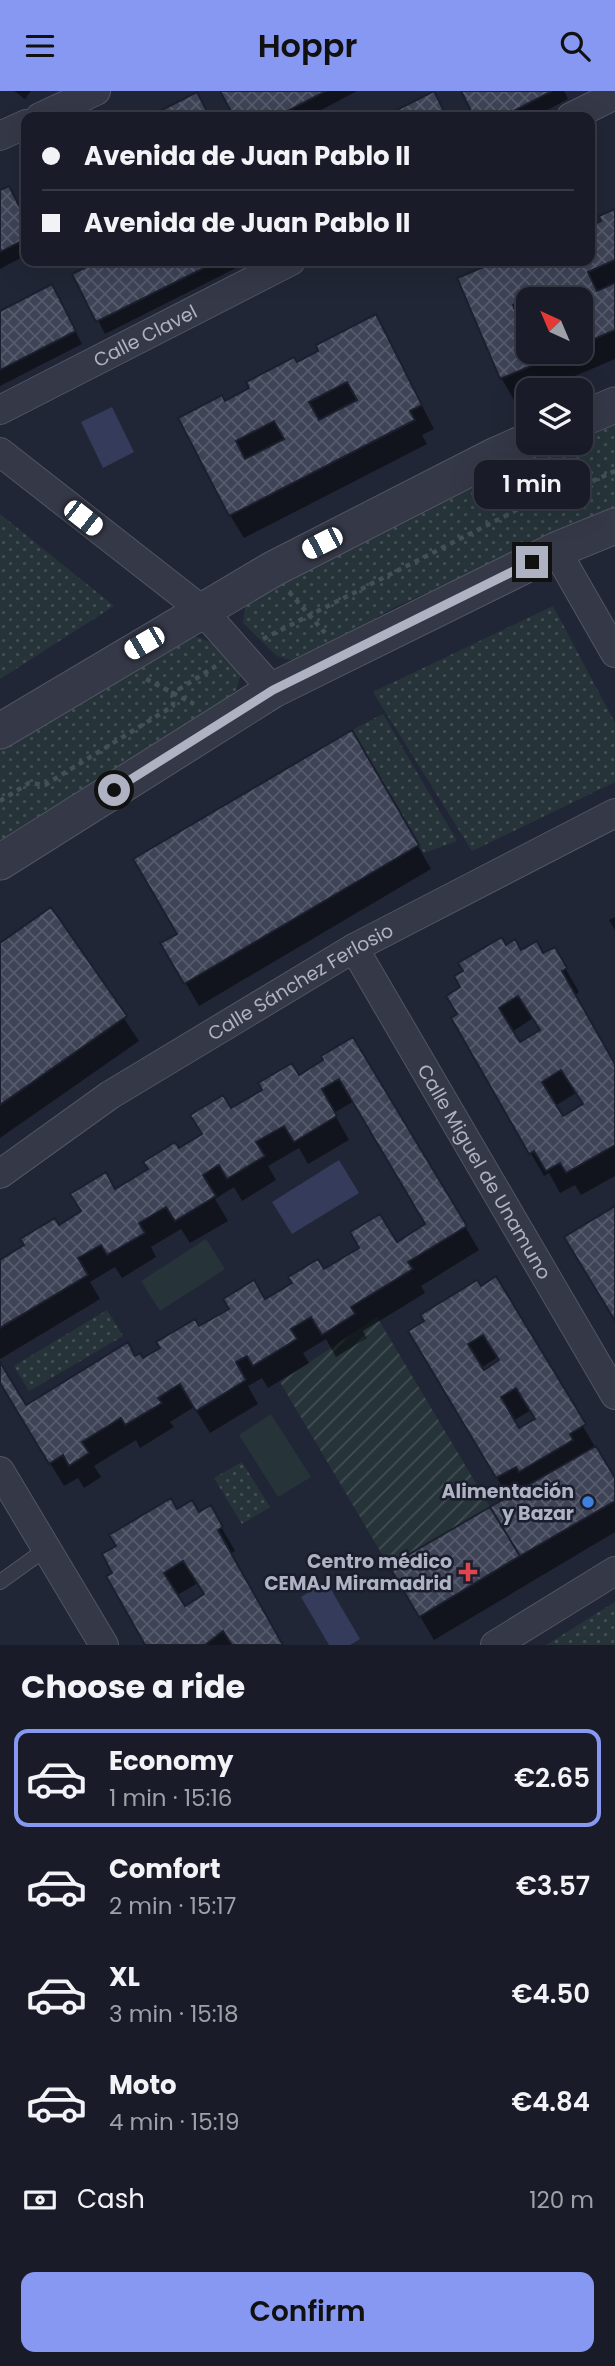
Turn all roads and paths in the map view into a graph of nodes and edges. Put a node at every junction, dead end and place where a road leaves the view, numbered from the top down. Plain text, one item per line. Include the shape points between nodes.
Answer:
1 (96, 91) edge
2 (615, 95) edge
3 (51, 112) edge
4 (581, 112) edge
5 (281, 266) edge
6 (615, 405) edge
7 (0, 410) edge
8 (593, 414) edge
9 (516, 446) edge
10 (0, 452) edge
11 (615, 471) edge
12 (615, 526) edge
13 (556, 550) junction
14 (273, 569) junction
15 (202, 610) junction
16 (310, 615) junction
17 (239, 651) junction
18 (615, 653) edge
19 (125, 654) junction
20 (340, 658) junction
21 (273, 690) junction
22 (173, 693) junction
23 (219, 724) junction
24 (0, 731) edge
25 (0, 801) edge
26 (615, 814) edge
27 (0, 862) edge
28 (354, 948) junction
29 (0, 1174) edge
30 (615, 1395) edge
31 (0, 1472) edge
32 (46, 1549) junction
33 (615, 1571) edge
34 (0, 1582) edge
35 (104, 1645) edge
36 (495, 1645) edge

1 - 3 street
2 - 4 street
5 - 7 street, Calle Clavel
6 - 8 street
9 - 14 street
10 - 15 street
11 - 16 path via 568,492 562,487
12 - 13 street
13 - 18 street
13 - 20 street
14 - 15 street
14 - 16 path
15 - 17 street
15 - 19 street
16 - 17 path
16 - 20 path
17 - 21 street
17 - 22 path
19 - 22 path via 147,680
19 - 24 street
20 - 21 street
21 - 23 street
22 - 23 path
22 - 25 path via 173,706 162,713 45,785 29,783
23 - 27 street
26 - 28 street, Calle Sánchez Ferlosio
28 - 29 street, Calle Sánchez Ferlosio via 110,1095
28 - 30 street, Calle Miguel de Unamuno
31 - 32 street
32 - 34 lane
32 - 35 street
33 - 36 street

